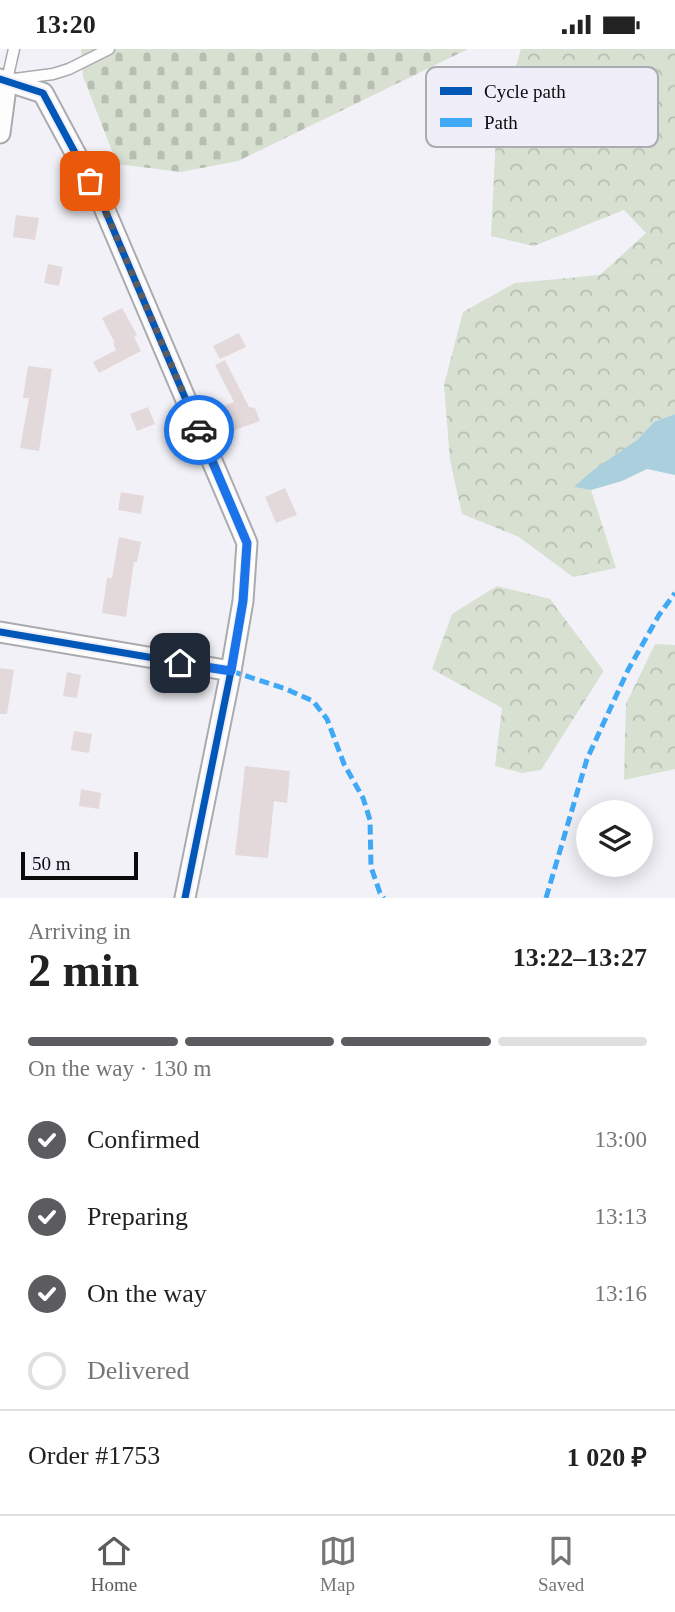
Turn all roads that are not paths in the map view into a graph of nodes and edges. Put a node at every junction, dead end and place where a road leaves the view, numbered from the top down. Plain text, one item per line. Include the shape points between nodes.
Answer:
1 (14, 49) edge
2 (108, 49) edge
3 (4, 80) edge
4 (0, 133) edge
5 (0, 632) edge
6 (231, 671) junction
7 (185, 898) edge

1 - 3 lane
2 - 3 lane via 61,71
3 - 4 street
3 - 6 street via 43,93 102,203 247,543
5 - 6 street
6 - 7 street

